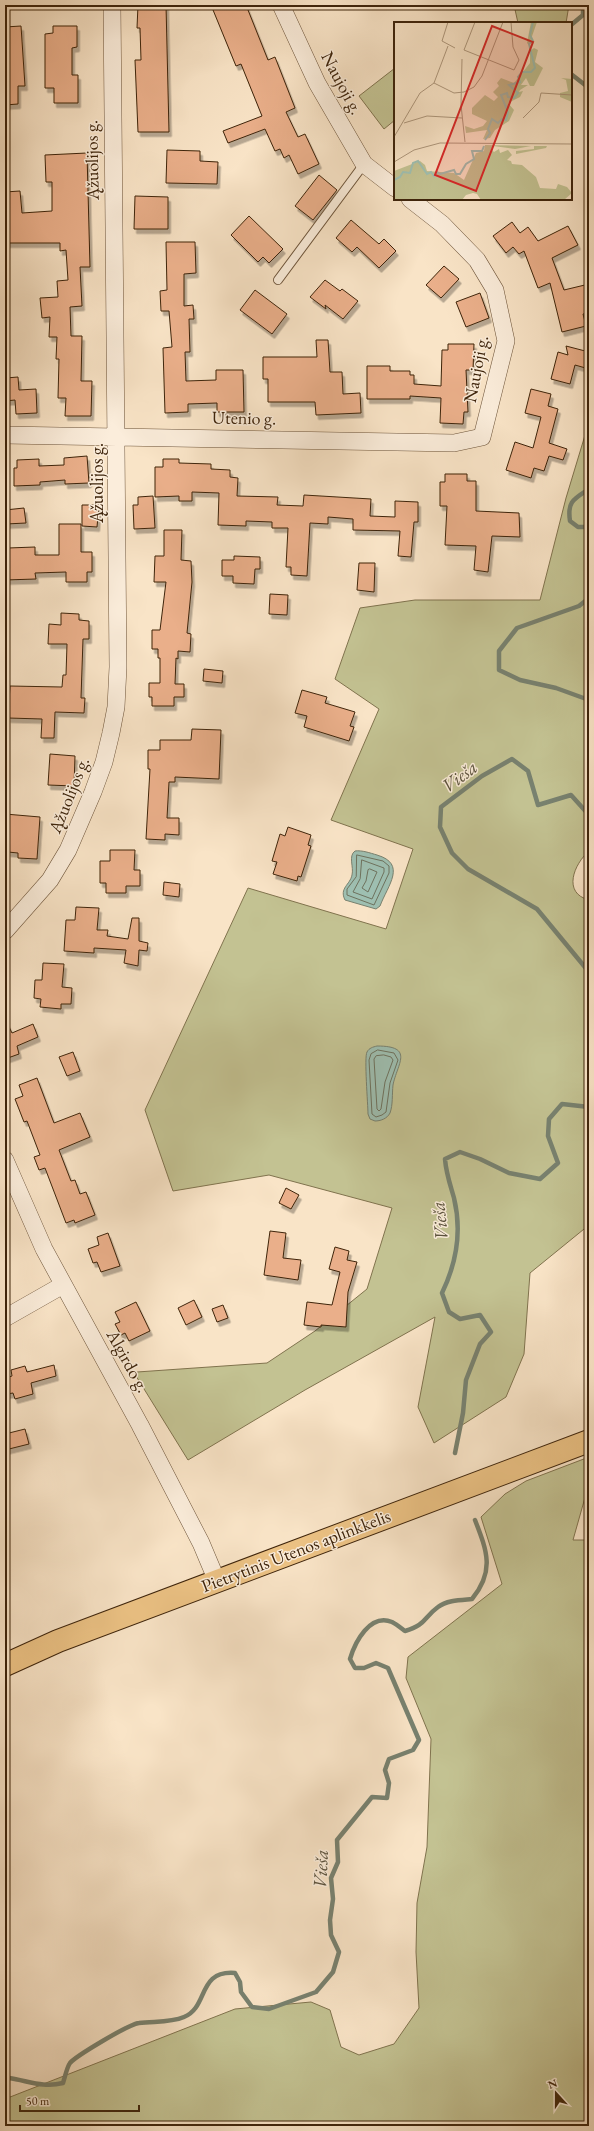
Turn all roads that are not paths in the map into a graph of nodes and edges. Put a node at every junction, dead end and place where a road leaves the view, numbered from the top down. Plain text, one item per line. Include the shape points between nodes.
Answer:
1 (112, 5) edge
2 (281, 5) edge
3 (364, 164) junction
4 (394, 187) edge
5 (411, 200) edge
6 (278, 280) dead end
7 (5, 435) edge
8 (116, 436) junction
9 (482, 437) joint
10 (5, 931) edge
11 (5, 1160) edge
12 (63, 1285) junction
13 (5, 1318) edge
14 (589, 1441) edge
15 (217, 1581) junction
16 (5, 1665) edge

1 - 8 street, Ąžuolijos g.
2 - 3 street, Naujoji g. via 317,83
3 - 4 street, Naujoji g.
3 - 6 lane
5 - 9 street, Naujoji g. via 442,224 472,255 495,290 506,341
7 - 8 street, Utenio g.
8 - 9 street, Utenio g. via 454,443
8 - 10 street, Ąžuolijos g. via 118,666 116,707 104,762 68,850 50,880
11 - 12 street, Algirdo g. via 44,1249
12 - 13 street
12 - 15 street, Algirdo g. via 201,1543
14 - 15 highway, Pietrytinis Utenos aplinkkelis
15 - 16 highway, Pietrytinis Utenos aplinkkelis via 58,1641

